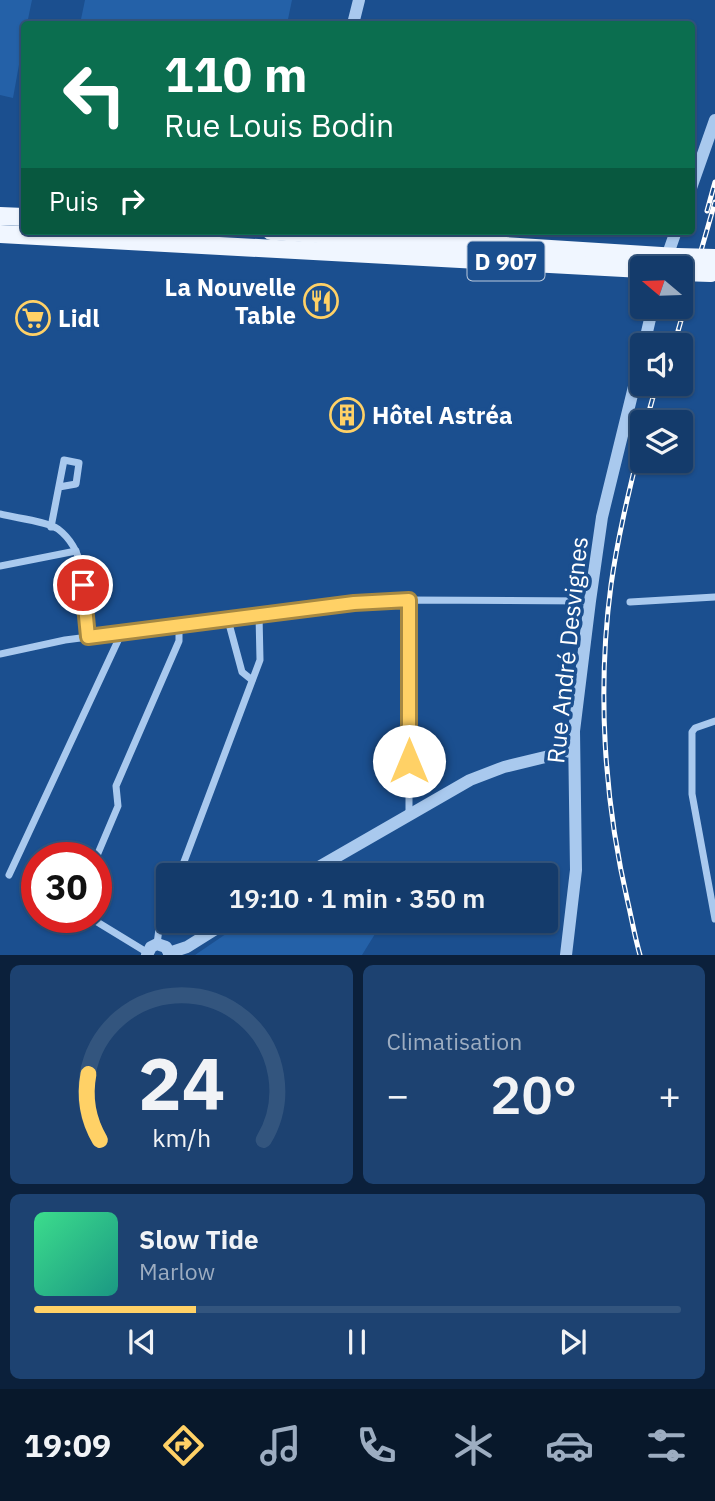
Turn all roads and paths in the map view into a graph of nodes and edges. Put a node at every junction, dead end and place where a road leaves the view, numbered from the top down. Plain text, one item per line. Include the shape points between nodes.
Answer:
1 (359, 0) edge
2 (354, 21) edge
3 (715, 120) edge
4 (695, 177) edge
5 (0, 216) edge
6 (21, 217) edge
7 (0, 234) edge
8 (21, 234) edge
9 (76, 235) edge
10 (676, 235) edge
11 (305, 238) edge
12 (672, 256) edge
13 (630, 261) edge
14 (693, 266) edge
15 (714, 267) edge
16 (630, 268) edge
17 (632, 396) edge
18 (59, 487) dead end
19 (0, 514) edge
20 (51, 527) junction
21 (76, 551) junction
22 (0, 566) edge
23 (715, 597) edge
24 (409, 600) junction
25 (590, 601) junction
26 (630, 602) dead end
27 (259, 615) junction
28 (228, 620) junction
29 (180, 626) junction
30 (122, 632) junction
31 (88, 637) junction
32 (0, 654) edge
33 (253, 680) junction
34 (715, 721) edge
35 (574, 750) junction
36 (409, 814) junction
37 (103, 842) edge
38 (184, 863) edge
39 (325, 863) edge
40 (9, 875) dead end
41 (715, 919) edge
42 (112, 930) edge
43 (158, 933) edge
44 (209, 933) edge
45 (151, 951) edge
46 (170, 954) edge
47 (566, 955) edge

1 - 2 street
3 - 4 street
5 - 6 main road
7 - 8 main road, D 907
9 - 11 main road, D 907
10 - 12 street
11 - 13 main road, D 907
11 - 16 main road, D 907
14 - 15 main road, D 907, bridge
17 - 25 street, Rue André Desvignes via 602,517
18 - 20 street
19 - 20 street
20 - 21 street
21 - 22 street
21 - 31 street via 82,564
23 - 26 street
24 - 25 street
24 - 27 street
24 - 36 street
25 - 35 street, Rue André Desvignes
27 - 28 street
27 - 33 street via 260,660
28 - 29 street
28 - 33 street via 242,672
29 - 30 street
29 - 37 street via 179,640 116,786 118,806
30 - 31 street
30 - 40 street
31 - 32 street
33 - 38 street
34 - 41 street via 692,732 692,793
35 - 36 street via 493,771
35 - 47 street, Rue André Desvignes via 576,870
36 - 39 street
42 - 45 street
43 - 45 street
44 - 46 street
45 - 46 street via 166,947

